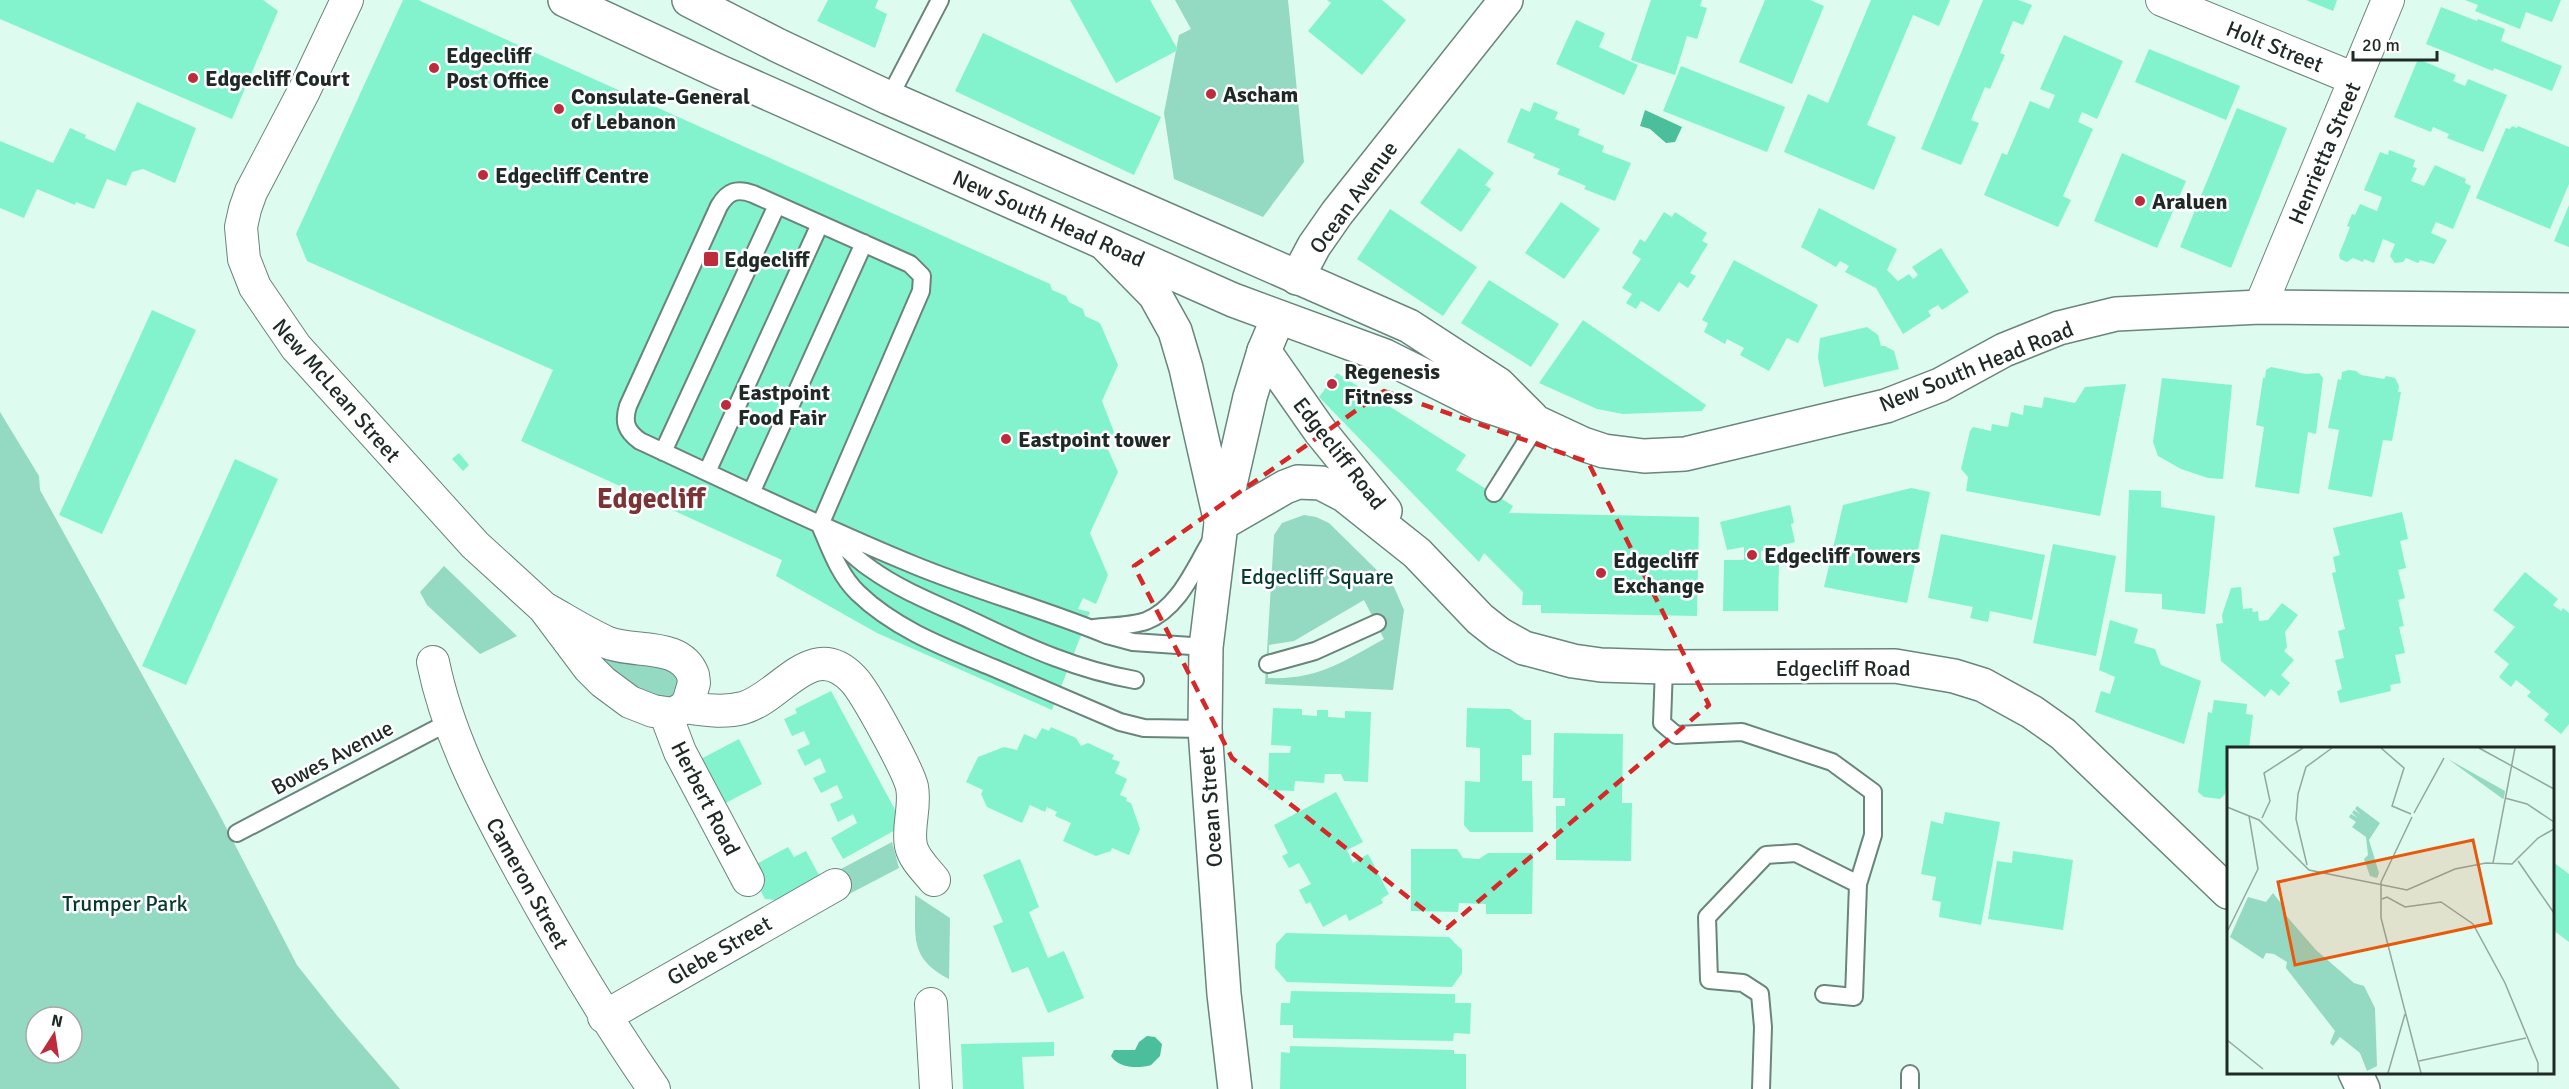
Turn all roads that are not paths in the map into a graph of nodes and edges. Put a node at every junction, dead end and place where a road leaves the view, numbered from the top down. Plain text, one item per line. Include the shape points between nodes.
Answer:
1 (347, 0) edge
2 (565, 0) edge
3 (689, 0) edge
4 (940, 0) edge
5 (1506, 0) edge
6 (2162, 0) edge
7 (2388, 0) edge
8 (2355, 79) junction
9 (889, 98) junction
10 (777, 205) junction
11 (820, 224) junction
12 (1100, 239) junction
13 (864, 243) junction
14 (1297, 278) junction
15 (2260, 307) junction
16 (2569, 310) edge
17 (1278, 318) junction
18 (1264, 351) junction
19 (1538, 423) junction
20 (663, 452) junction
21 (707, 472) junction
22 (751, 493) junction
23 (1494, 493) dead end
24 (1221, 524) junction
25 (820, 525) junction
26 (1417, 553) junction
27 (544, 608) junction
28 (1377, 623) dead end
29 (1091, 628) junction
30 (1206, 647) junction
31 (434, 662) dead end
32 (1268, 664) dead end
33 (1664, 667) junction
34 (1135, 680) dead end
35 (681, 701) junction
36 (449, 722) junction
37 (1205, 729) junction
38 (237, 833) dead end
39 (748, 880) dead end
40 (934, 880) dead end
41 (1858, 884) junction
42 (835, 885) dead end
43 (2227, 890) edge
44 (1824, 994) dead end
45 (931, 1004) dead end
46 (604, 1017) junction
47 (2356, 1074) edge
48 (654, 1089) edge
49 (936, 1089) edge
50 (1235, 1089) edge
51 (1761, 1089) edge
52 (2363, 1089) edge

1 - 27 street, New McLean Street via 251,192 241,227 244,259 255,287 296,347 476,545
2 - 12 main road, New South Head Road via 711,69
3 - 9 main road, New South Head Road
4 - 9 lane
5 - 14 main road, Ocean Avenue via 1337,213
6 - 8 street, Holt Street
7 - 8 street, Henrietta Street
8 - 15 street, Henrietta Street
9 - 14 main road, New South Head Road
10 - 11 lane
10 - 20 lane
10 - 20 lane via 738,190 726,195 719,206 625,416 631,434
11 - 13 lane
11 - 21 lane
12 - 17 main road, New South Head Road
12 - 24 main road via 1155,295 1175,331
13 - 22 lane
13 - 25 lane via 918,269 923,282
14 - 17 main road, Ocean Avenue
14 - 19 main road, New South Head Road via 1408,326 1498,384
15 - 16 main road, New South Head Road
15 - 19 main road, New South Head Road via 2116,314 2059,328 1887,406 1684,454 1624,455 1582,444
17 - 18 main road, Ocean Avenue
17 - 19 main road, New South Head Road via 1385,356 1479,403
18 - 24 main road, Ocean Avenue
18 - 26 main road, Edgecliff Road via 1320,430
19 - 23 lane
20 - 21 lane
21 - 22 lane
22 - 25 lane
24 - 26 main road, Edgecliff Road via 1285,487 1322,483 1344,495
24 - 29 lane via 1180,593 1165,610 1145,621
24 - 30 main road, Ocean Street
25 - 29 lane via 917,566
25 - 34 lane via 872,570 899,586 1046,655 1105,675
25 - 37 lane via 835,560 856,591 906,628 1134,727
26 - 33 main road, Edgecliff Road via 1480,619 1524,648 1601,665
27 - 35 street, New McLean Street via 589,668 630,702
27 - 35 street, New McLean Street via 606,642 679,658 691,670
28 - 32 lane via 1315,651
29 - 30 lane via 1133,642
30 - 37 main road, Ocean Street
31 - 36 street, Cameron Street
33 - 41 lane via 1662,723 1676,735 1742,732 1832,762 1873,792 1873,835
33 - 43 main road, Edgecliff Road via 1895,666 1954,676 1983,686 2063,734
35 - 39 street, Herbert Road via 680,753
35 - 40 street via 716,692 751,694 780,686 805,668 821,663 838,666 856,682 907,774 913,799 911,845
36 - 38 lane, Bowes Avenue
36 - 46 street, Cameron Street via 487,808
37 - 50 main road, Ocean Street via 1224,994
41 - 44 lane via 1854,997
41 - 51 lane via 1796,853 1766,855 1707,917 1709,980 1743,983 1760,994
42 - 46 street, Glebe Street
45 - 49 street
46 - 48 street, Cameron Street
47 - 52 main road

